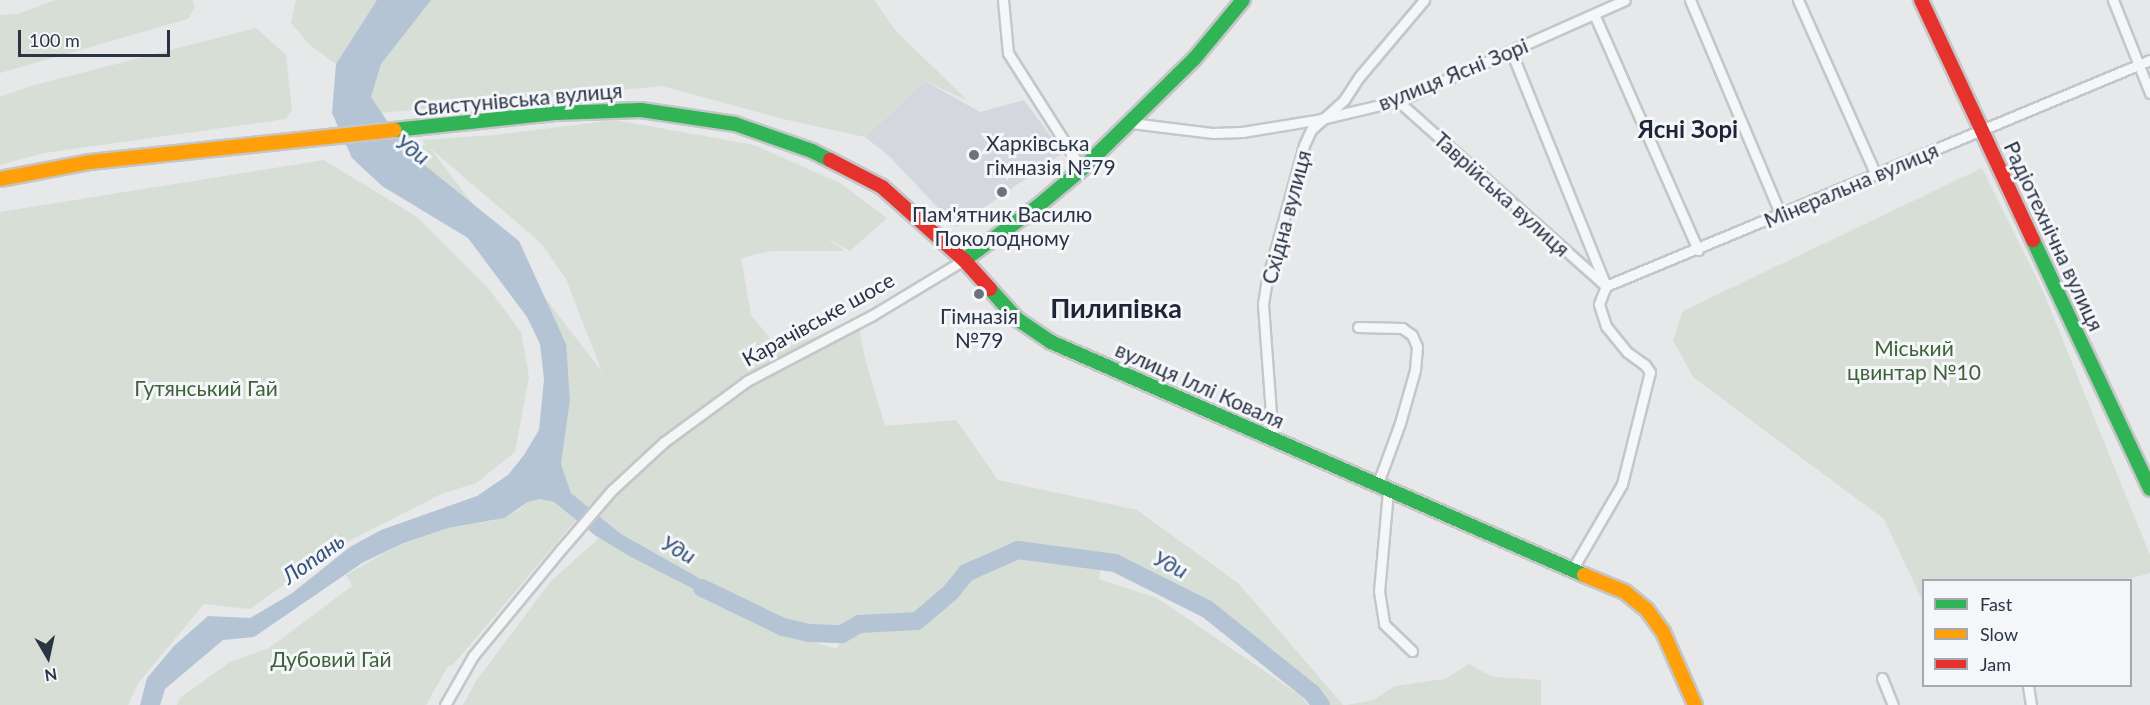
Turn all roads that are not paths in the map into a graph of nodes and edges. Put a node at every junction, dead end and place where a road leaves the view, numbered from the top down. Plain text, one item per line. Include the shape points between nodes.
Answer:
1 (1003, 0) edge
2 (1243, 0) edge
3 (1424, 0) edge
4 (1625, 0) edge
5 (1690, 0) edge
6 (1798, 0) edge
7 (1921, 0) edge
8 (2113, 0) edge
9 (1594, 14) junction
10 (1511, 51) junction
11 (2150, 60) edge
12 (2138, 65) junction
13 (2150, 93) edge
14 (1398, 101) junction
15 (1321, 119) junction
16 (1131, 123) junction
17 (1980, 130) junction
18 (1082, 170) junction
19 (1876, 175) junction
20 (0, 179) edge
21 (1781, 215) junction
22 (1698, 250) junction
23 (964, 260) junction
24 (1606, 286) junction
25 (1358, 327) dead end
26 (1273, 441) junction
27 (1382, 489) junction
28 (2150, 489) edge
29 (1572, 570) junction
30 (1412, 651) dead end
31 (1882, 678) dead end
32 (2028, 687) edge
33 (445, 705) edge
34 (1695, 705) edge
35 (1893, 705) edge
36 (2031, 705) edge

1 - 18 street via 1008,52
2 - 16 main road, Карачівське шосе via 1195,58
3 - 15 street, Східна вулиця via 1344,100
4 - 9 street, вулиця Ясні Зорі
5 - 21 street
6 - 19 street
7 - 17 main road, Радіотехнічна вулиця
8 - 12 street
9 - 10 street, вулиця Ясні Зорі
9 - 22 street
10 - 14 street, вулиця Ясні Зорі
10 - 24 street
11 - 12 street, Мінеральна вулиця
12 - 13 street
12 - 17 street, Мінеральна вулиця
14 - 15 street, вулиця Ясні Зорі
14 - 24 street, Таврійська вулиця
15 - 16 street, вулиця Ясні Зорі via 1213,133
15 - 26 street, Східна вулиця via 1304,145 1263,304
16 - 18 main road, Карачівське шосе
17 - 19 street, Мінеральна вулиця
17 - 28 main road, Радіотехнічна вулиця
18 - 23 main road, Карачівське шосе
19 - 21 street, Мінеральна вулиця
20 - 23 main road, Свистунівська вулиця via 90,162 555,113 641,110 735,124 812,152 882,187
21 - 22 street, Мінеральна вулиця
22 - 24 street, Мінеральна вулиця
23 - 26 main road, вулиця Іллі Коваля via 1017,319 1051,342
23 - 33 street, Карачівське шосе via 871,316 747,381 664,442 611,490 563,547 473,656
24 - 29 street via 1599,304 1606,326 1650,372 1622,484
25 - 27 street via 1402,328 1412,335 1417,347
26 - 27 main road, вулиця Іллі Коваля
27 - 29 main road, вулиця Іллі Коваля
27 - 30 street via 1379,591 1384,624
29 - 34 main road, вулиця Іллі Коваля via 1625,592 1647,610 1667,641
31 - 35 street
32 - 36 street

